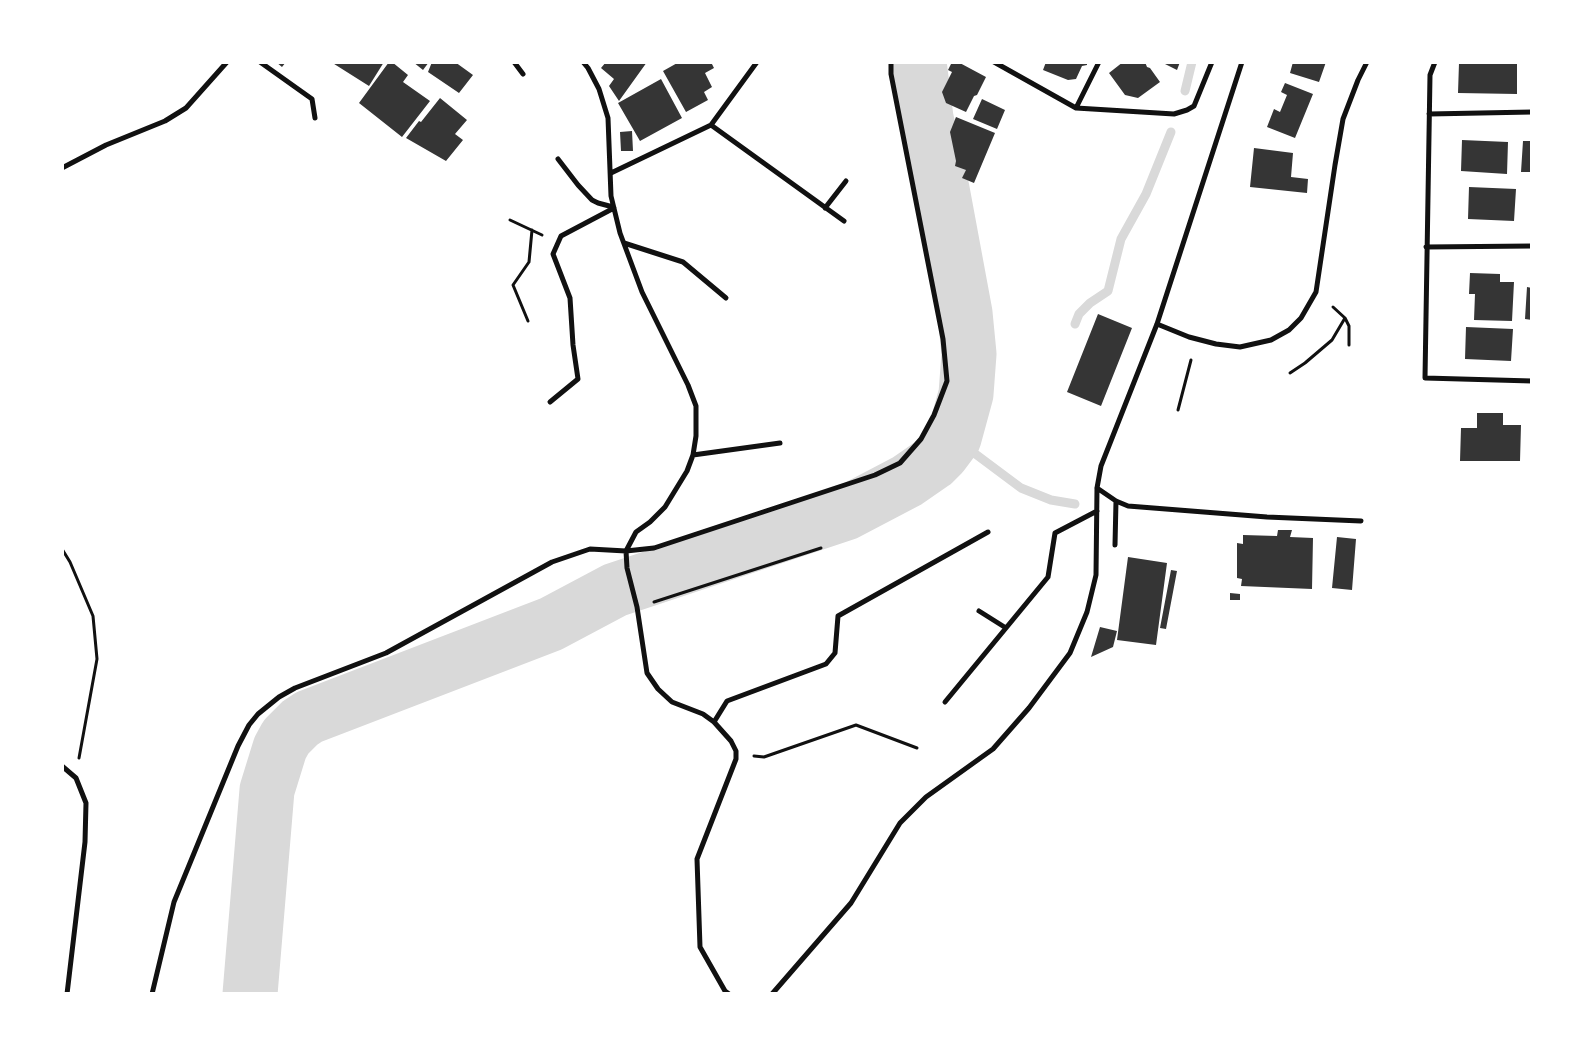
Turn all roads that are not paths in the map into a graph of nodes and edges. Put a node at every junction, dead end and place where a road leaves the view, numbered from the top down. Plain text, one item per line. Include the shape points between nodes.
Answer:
1 (228, 62) edge
2 (260, 62) edge
3 (514, 62) edge
4 (583, 62) edge
5 (757, 62) edge
6 (891, 62) edge
7 (994, 62) edge
8 (1100, 62) edge
9 (1212, 62) edge
10 (1242, 62) edge
11 (1367, 62) edge
12 (1435, 62) edge
13 (523, 74) dead end
14 (1076, 108) junction
15 (1532, 112) edge
16 (1429, 114) junction
17 (316, 118) dead end
18 (711, 125) junction
19 (558, 159) dead end
20 (62, 168) edge
21 (611, 173) junction
22 (846, 181) dead end
23 (614, 208) junction
24 (825, 208) junction
25 (844, 222) dead end
26 (624, 243) junction
27 (1532, 246) edge
28 (1426, 247) junction
29 (726, 298) dead end
30 (1157, 324) junction
31 (1532, 381) edge
32 (550, 402) dead end
33 (780, 443) dead end
34 (693, 455) junction
35 (1098, 488) junction
36 (1116, 501) junction
37 (1097, 511) junction
38 (1361, 521) dead end
39 (988, 532) dead end
40 (1115, 546) dead end
41 (626, 551) junction
42 (979, 611) dead end
43 (1006, 628) junction
44 (945, 702) dead end
45 (714, 722) junction
46 (62, 766) edge
47 (67, 994) edge
48 (152, 994) edge
49 (728, 994) edge
50 (772, 994) edge

1 - 20 street via 186,108 165,121 106,145
2 - 17 street via 312,98
3 - 13 street
4 - 21 street via 599,89 608,118
5 - 18 street
6 - 41 street via 943,340 946,381 921,439 900,463 875,475 654,548
7 - 14 street
8 - 14 street
9 - 14 street via 1194,106 1187,110 1174,114
10 - 30 street
11 - 30 street via 1343,119 1316,292 1302,318 1272,340 1240,347 1189,337
12 - 16 street via 1430,75
15 - 16 street
16 - 28 street
18 - 21 street
18 - 24 street
19 - 23 street via 592,200
21 - 23 street
22 - 24 street
23 - 26 street
23 - 32 street via 561,236 553,254 570,298 578,379
24 - 25 street
26 - 29 street via 683,262
26 - 34 street via 642,292 696,406
27 - 28 street
28 - 31 street via 1425,378
30 - 35 street via 1101,466
33 - 34 street
34 - 41 street via 688,472 669,502 636,532
35 - 36 street
35 - 37 street
36 - 38 street via 1128,506
36 - 40 street
37 - 43 street via 1055,533 1048,577
37 - 50 street via 1093,594 1070,653 993,749 926,797 900,822 851,903
39 - 45 street via 838,616 836,653 826,664 726,702
41 - 45 street via 647,673 672,702
41 - 48 street via 590,549 552,562 386,653 295,688 258,714 238,746 174,902
42 - 43 street
43 - 44 street
45 - 49 street via 731,741 736,759 697,859 700,947
46 - 47 street via 76,778 86,803 85,842

